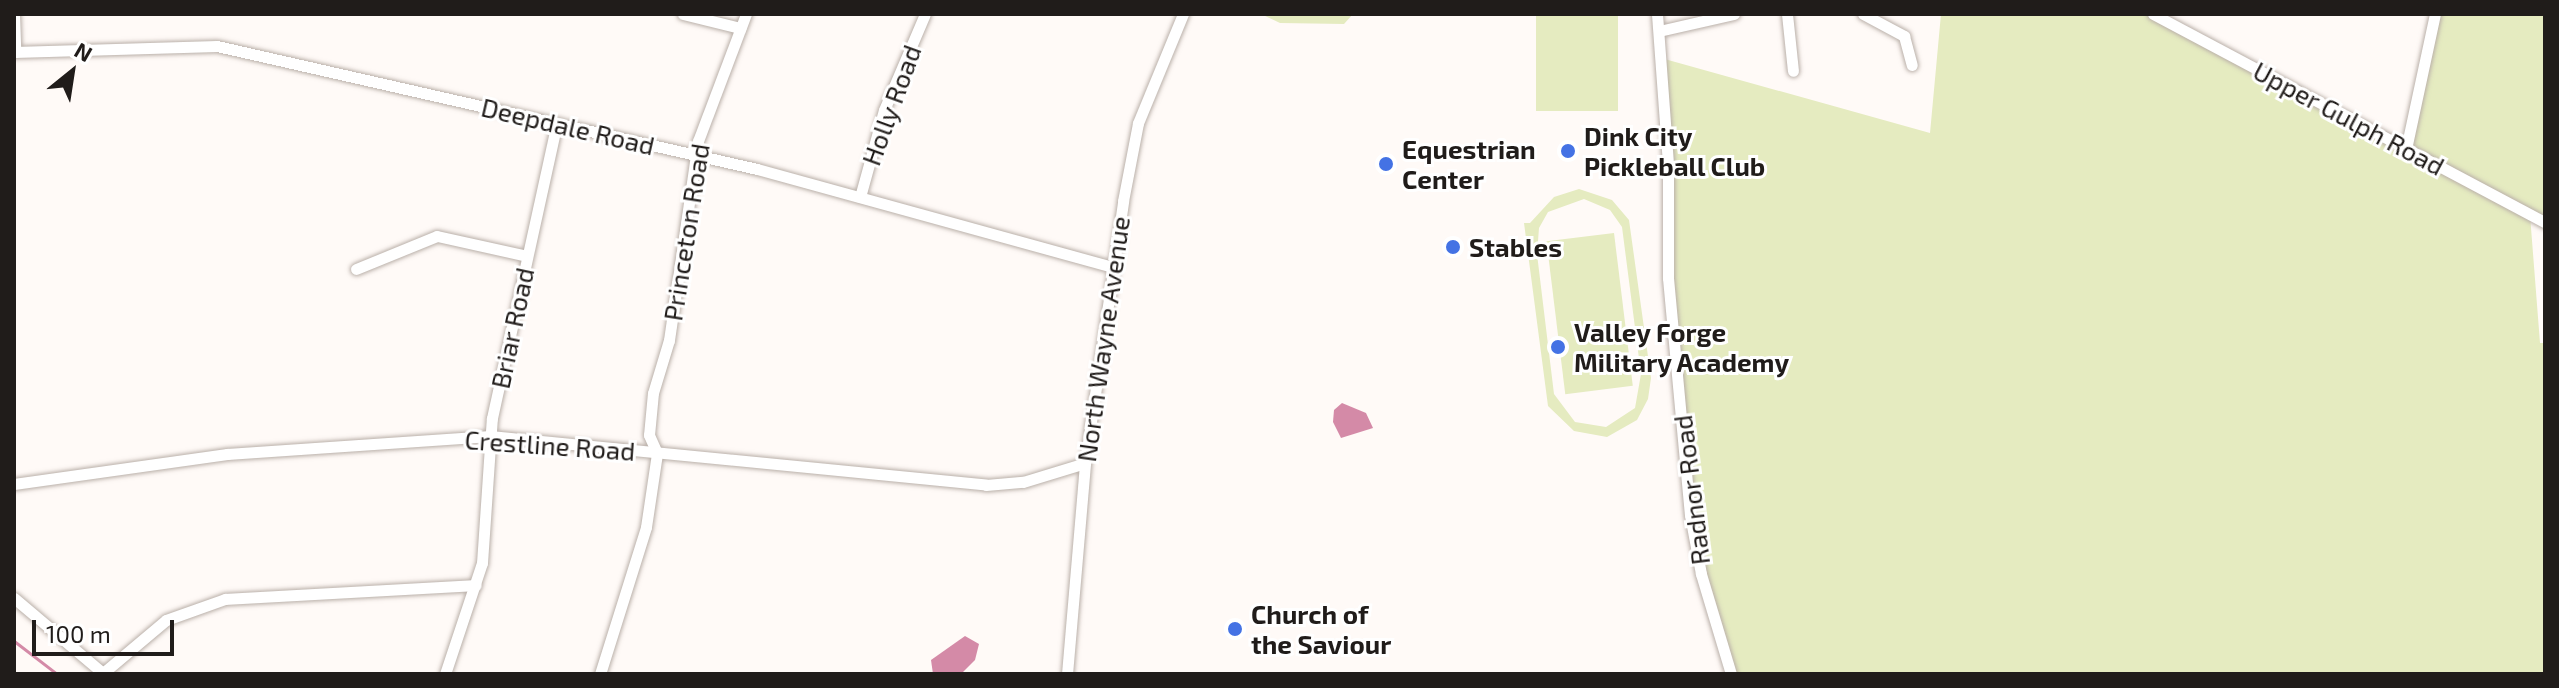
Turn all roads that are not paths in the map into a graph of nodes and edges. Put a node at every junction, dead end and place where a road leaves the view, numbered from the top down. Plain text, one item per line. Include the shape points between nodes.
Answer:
1 (14, 14) edge
2 (683, 14) edge
3 (746, 14) edge
4 (925, 14) edge
5 (1183, 14) edge
6 (1657, 14) edge
7 (1734, 14) edge
8 (1787, 14) edge
9 (1863, 14) edge
10 (2153, 14) edge
11 (2435, 14) edge
12 (740, 28) junction
13 (1659, 31) junction
14 (14, 52) edge
15 (1912, 65) dead end
16 (1793, 71) dead end
17 (557, 123) junction
18 (2406, 149) junction
19 (696, 156) junction
20 (860, 197) junction
21 (2545, 222) edge
22 (527, 256) junction
23 (1113, 267) junction
24 (356, 269) dead end
25 (490, 436) junction
26 (657, 453) junction
27 (1085, 463) junction
28 (14, 484) edge
29 (476, 585) junction
30 (14, 598) edge
31 (104, 674) edge
32 (445, 674) edge
33 (600, 674) edge
34 (1067, 674) edge
35 (1731, 674) edge

1 - 14 street
2 - 12 street
3 - 12 street, Princeton Road
4 - 20 street, Holly Road via 884,110
5 - 23 street, North Wayne Avenue via 1138,123
6 - 13 street, Radnor Road
7 - 13 street
8 - 16 street
9 - 15 street via 1904,36
10 - 18 street, Upper Gulph Road
11 - 18 street
12 - 19 street, Princeton Road
13 - 35 street, Radnor Road via 1668,164 1668,278 1690,515 1701,574
14 - 17 street, Deepdale Road via 217,46
17 - 19 street, Deepdale Road
17 - 22 street, Briar Road
18 - 21 street, Upper Gulph Road
19 - 20 street, Deepdale Road
19 - 26 street, Princeton Road via 669,340 651,409 650,444
20 - 23 street, Deepdale Road
22 - 24 street via 437,236
22 - 25 street, Briar Road
23 - 27 street, North Wayne Avenue
25 - 26 street, Crestline Road
25 - 28 street, Crestline Road via 227,454
25 - 29 street, Briar Road via 490,501
26 - 27 street, Crestline Road via 986,485 1023,482
26 - 33 street via 646,527
27 - 34 street, North Wayne Avenue
29 - 31 street via 225,599 166,620
29 - 32 street, Briar Road
30 - 31 street

